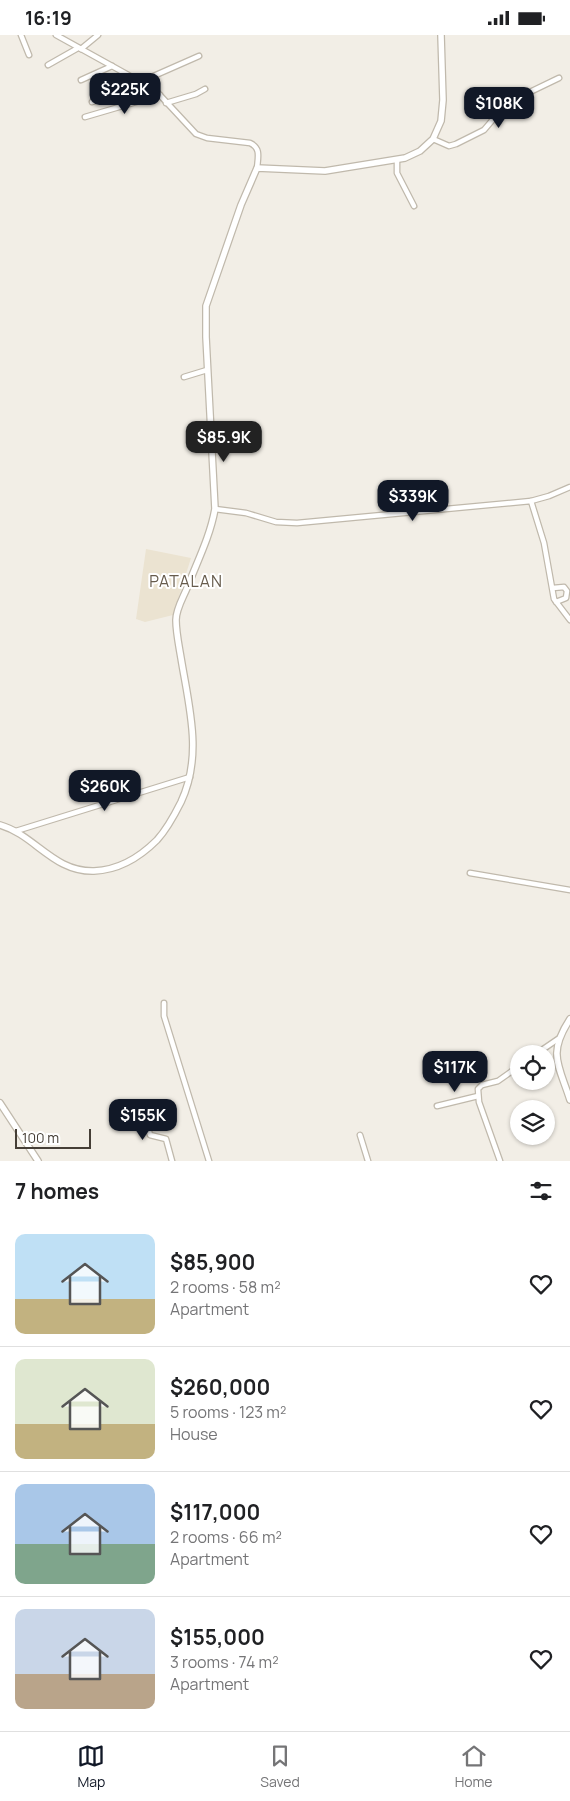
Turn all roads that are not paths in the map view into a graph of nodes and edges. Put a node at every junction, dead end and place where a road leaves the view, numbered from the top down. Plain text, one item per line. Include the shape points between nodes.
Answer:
1 (21, 35) edge
2 (56, 35) edge
3 (98, 35) edge
4 (441, 35) edge
5 (80, 48) junction
6 (29, 55) dead end
7 (199, 55) dead end
8 (48, 65) dead end
9 (112, 66) junction
10 (559, 78) dead end
11 (81, 81) dead end
12 (140, 82) junction
13 (145, 85) junction
14 (205, 89) dead end
15 (160, 95) junction
16 (92, 102) dead end
17 (166, 103) junction
18 (85, 117) dead end
19 (433, 139) junction
20 (397, 160) junction
21 (257, 168) junction
22 (414, 206) dead end
23 (207, 370) junction
24 (184, 377) dead end
25 (570, 487) edge
26 (531, 501) junction
27 (215, 509) junction
28 (553, 588) junction
29 (556, 602) junction
30 (570, 620) edge
31 (190, 777) junction
32 (0, 825) edge
33 (16, 831) junction
34 (470, 873) dead end
35 (570, 890) edge
36 (164, 1003) dead end
37 (570, 1019) edge
38 (558, 1039) junction
39 (549, 1045) edge
40 (510, 1072) edge
41 (478, 1096) junction
42 (570, 1100) edge
43 (0, 1103) edge
44 (142, 1106) dead end
45 (437, 1106) dead end
46 (360, 1135) dead end
47 (38, 1161) edge
48 (172, 1161) edge
49 (209, 1161) edge
50 (368, 1161) edge
51 (500, 1161) edge

1 - 6 street
2 - 5 street
3 - 5 street
4 - 19 street via 443,99 441,121
5 - 8 street
5 - 9 street
7 - 12 street
9 - 11 street
9 - 12 street
10 - 19 street via 508,103 484,130 456,144
12 - 13 street
13 - 15 street
13 - 16 street
14 - 17 street
15 - 17 street
15 - 18 street
17 - 21 street via 200,136 254,145 258,151
19 - 20 street via 420,151
20 - 21 street via 325,171
20 - 22 street via 398,173
21 - 23 street via 240,205 207,300
23 - 24 street
23 - 27 street
25 - 26 street
26 - 27 street via 297,523 276,522 246,513
26 - 28 street
27 - 31 street via 176,620 193,721
28 - 29 street
28 - 29 street via 564,587 566,591 566,598
29 - 30 street
31 - 33 street
31 - 33 street via 176,813 163,833 138,858 123,865 93,871 70,867 44,853
32 - 33 street
34 - 35 street
36 - 49 street via 164,1016
37 - 38 street
38 - 39 street
38 - 42 street via 558,1061
40 - 41 street via 498,1081 478,1087
41 - 45 street
41 - 51 street
43 - 47 street
44 - 48 street via 148,1132 166,1139
46 - 50 street

